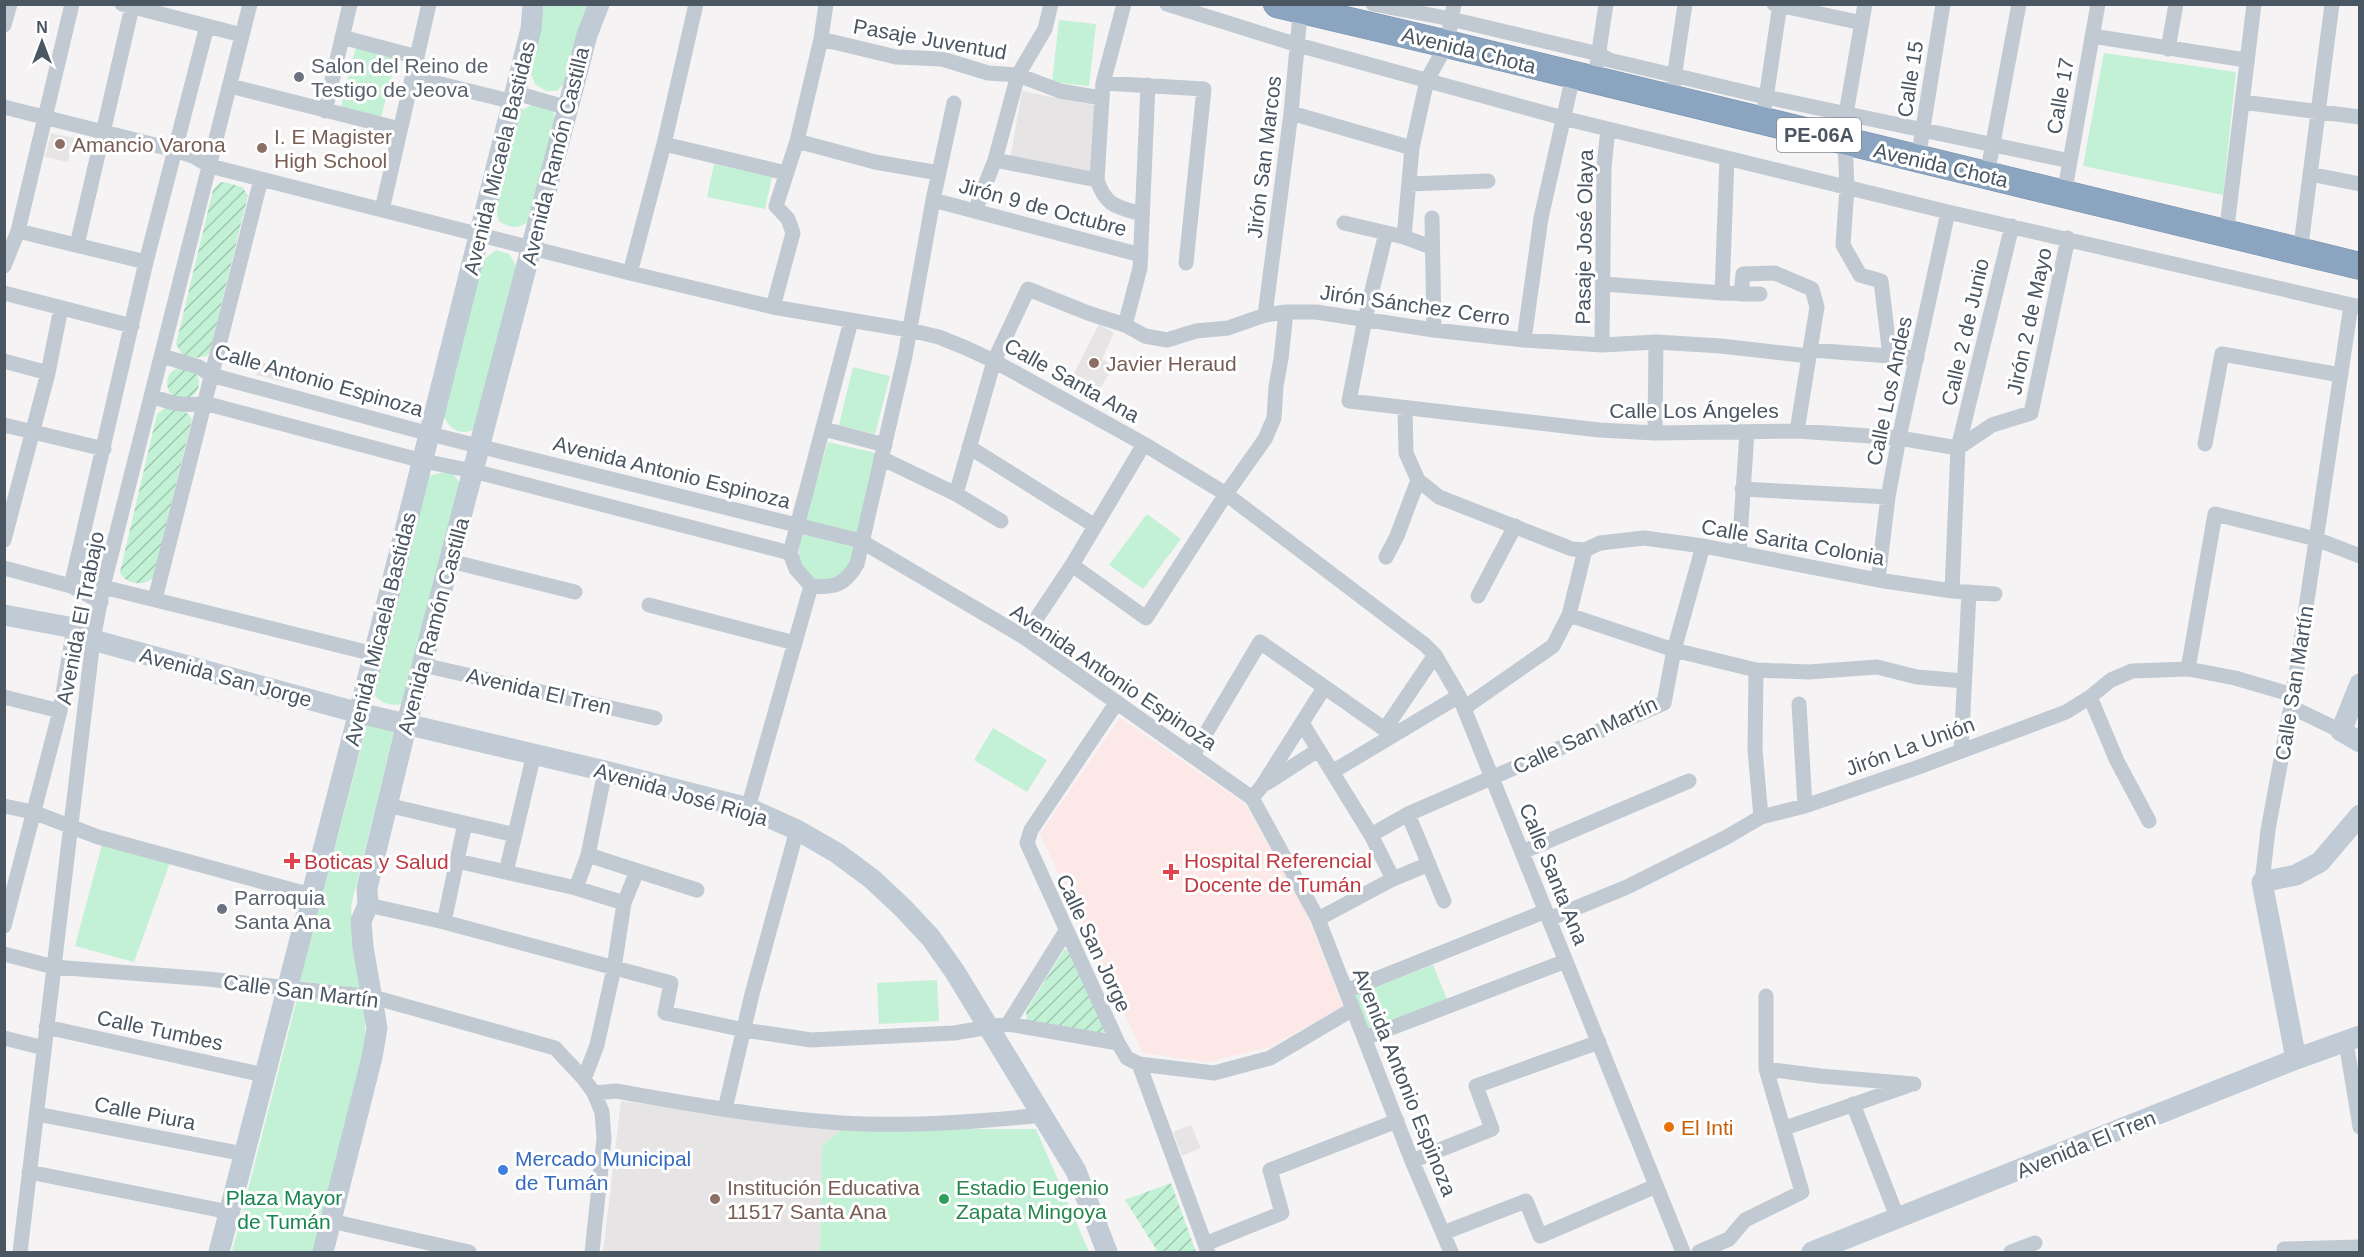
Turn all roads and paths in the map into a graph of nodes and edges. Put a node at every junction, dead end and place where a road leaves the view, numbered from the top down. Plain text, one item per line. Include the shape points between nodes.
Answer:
1 (10, 4) edge
2 (72, 4) edge
3 (250, 4) edge
4 (350, 4) edge
5 (429, 4) edge
6 (533, 4) edge
7 (599, 4) edge
8 (696, 4) edge
9 (826, 4) edge
10 (1051, 4) edge
11 (1124, 4) edge
12 (1167, 4) edge
13 (1606, 4) edge
14 (1685, 4) edge
15 (1774, 4) edge
16 (1865, 4) edge
17 (1943, 4) edge
18 (2019, 4) edge
19 (2098, 4) edge
20 (2176, 4) edge
21 (2254, 4) edge
22 (2332, 4) edge
23 (1780, 5) edge
24 (127, 6) edge
25 (1293, 6) edge
26 (1374, 10) edge
27 (1451, 22) edge
28 (1862, 23) junction
29 (4, 25) edge
30 (207, 26) junction
31 (242, 35) junction
32 (2092, 36) junction
33 (342, 37) junction
34 (821, 39) junction
35 (1298, 45) junction
36 (2168, 49) junction
37 (1599, 54) junction
38 (417, 57) junction
39 (2246, 60) junction
40 (1018, 75) junction
41 (412, 77) junction
42 (1584, 78) junction
43 (1427, 80) junction
44 (1103, 83) junction
45 (1148, 85) junction
46 (230, 86) junction
47 (1672, 87) junction
48 (515, 97) junction
49 (1101, 98) junction
50 (2242, 102) junction
51 (954, 103) dead end
52 (4, 107) edge
53 (568, 108) junction
54 (1764, 108) junction
55 (325, 111) junction
56 (2318, 112) junction
57 (1292, 113) junction
58 (1846, 114) junction
59 (45, 117) junction
60 (2360, 117) edge
61 (1563, 118) junction
62 (400, 129) junction
63 (1608, 129) junction
64 (1923, 130) junction
65 (104, 131) junction
66 (797, 141) junction
67 (1845, 142) junction
68 (664, 144) junction
69 (1992, 145) junction
70 (1412, 148) junction
71 (175, 150) junction
72 (1727, 159) junction
73 (1918, 159) junction
74 (995, 160) junction
75 (2070, 161) junction
76 (210, 166) junction
77 (786, 172) junction
78 (939, 173) junction
79 (2310, 174) junction
80 (1987, 175) junction
81 (261, 179) junction
82 (1097, 180) junction
83 (1488, 181) dead end
84 (2360, 183) edge
85 (1408, 184) junction
86 (1847, 187) junction
87 (2064, 195) junction
88 (933, 200) junction
89 (382, 210) junction
90 (975, 211) junction
91 (1948, 212) junction
92 (1142, 214) junction
93 (1432, 218) dead end
94 (1344, 223) dead end
95 (2012, 226) junction
96 (18, 231) junction
97 (1386, 233) junction
98 (481, 234) junction
99 (2226, 235) junction
100 (1404, 237) junction
101 (2068, 238) junction
102 (77, 245) junction
103 (1431, 247) junction
104 (532, 248) junction
105 (2301, 252) junction
106 (1141, 255) junction
107 (146, 262) junction
108 (1186, 263) dead end
109 (4, 266) edge
110 (2360, 266) edge
111 (630, 273) junction
112 (1604, 284) junction
113 (4, 293) edge
114 (1722, 293) junction
115 (1741, 294) junction
116 (1760, 294) dead end
117 (2355, 306) edge
118 (773, 307) junction
119 (61, 308) junction
120 (1286, 312) junction
121 (1265, 315) junction
122 (1365, 319) junction
123 (851, 321) junction
124 (1125, 325) junction
125 (132, 326) junction
126 (909, 330) junction
127 (1434, 330) junction
128 (1524, 340) junction
129 (1656, 342) junction
130 (1602, 345) junction
131 (1810, 353) junction
132 (162, 356) junction
133 (1890, 356) junction
134 (1917, 358) junction
135 (994, 361) junction
136 (4, 362) edge
137 (48, 373) junction
138 (212, 375) junction
139 (2341, 375) junction
140 (152, 396) junction
141 (204, 403) junction
142 (1405, 409) junction
143 (4, 425) edge
144 (824, 429) junction
145 (1797, 431) junction
146 (32, 432) junction
147 (1747, 432) junction
148 (1655, 433) junction
149 (430, 434) junction
150 (1899, 438) junction
151 (1144, 444) junction
152 (2205, 444) dead end
153 (480, 445) junction
154 (969, 447) junction
155 (1959, 448) junction
156 (104, 449) junction
157 (883, 452) junction
158 (423, 461) junction
159 (473, 471) junction
160 (1418, 480) junction
161 (1742, 489) junction
162 (10, 491) edge
163 (956, 494) junction
164 (1226, 495) junction
165 (1888, 497) junction
166 (1001, 521) dead end
167 (797, 525) junction
168 (1095, 526) junction
169 (1515, 526) junction
170 (2316, 539) junction
171 (4, 540) edge
172 (861, 541) junction
173 (1703, 546) junction
174 (1586, 550) junction
175 (790, 553) junction
176 (1739, 553) junction
177 (2360, 555) edge
178 (1386, 556) dead end
179 (450, 561) junction
180 (1071, 565) junction
181 (4, 568) edge
182 (1878, 580) junction
183 (71, 586) junction
184 (811, 586) junction
185 (1952, 591) junction
186 (575, 592) dead end
187 (1969, 592) junction
188 (102, 594) junction
189 (1995, 594) dead end
190 (1478, 596) dead end
191 (155, 599) junction
192 (649, 605) dead end
193 (4, 615) edge
194 (1569, 615) junction
195 (74, 628) junction
196 (1024, 637) junction
197 (93, 640) junction
198 (795, 643) junction
199 (1674, 650) junction
200 (374, 654) junction
201 (1436, 655) junction
202 (423, 665) junction
203 (2188, 669) junction
204 (1756, 670) junction
205 (1964, 681) junction
206 (2360, 684) edge
207 (1324, 688) junction
208 (4, 697) edge
209 (2090, 697) junction
210 (2292, 701) junction
211 (1117, 702) junction
212 (1462, 702) junction
213 (1800, 704) dead end
214 (60, 711) junction
215 (359, 713) junction
216 (656, 718) dead end
217 (407, 723) junction
218 (1302, 723) junction
219 (2341, 730) junction
220 (1389, 732) junction
221 (2360, 742) edge
222 (1318, 750) junction
223 (1961, 751) junction
224 (534, 754) junction
225 (1193, 756) junction
226 (605, 771) junction
227 (1332, 772) junction
228 (1492, 777) junction
229 (1689, 781) dead end
230 (1257, 792) junction
231 (387, 805) junction
232 (4, 806) edge
233 (1805, 806) junction
234 (748, 808) junction
235 (33, 812) junction
236 (1408, 814) junction
237 (2360, 815) edge
238 (1761, 817) junction
239 (2149, 821) dead end
240 (465, 823) junction
241 (69, 827) junction
242 (797, 830) junction
243 (515, 835) junction
244 (1371, 835) junction
245 (1522, 852) junction
246 (588, 855) junction
247 (457, 861) junction
248 (1429, 864) junction
249 (637, 871) junction
250 (506, 872) junction
251 (1393, 879) junction
252 (2262, 882) junction
253 (576, 888) junction
254 (697, 890) dead end
255 (311, 895) junction
256 (1444, 901) dead end
257 (624, 903) junction
258 (368, 905) junction
259 (1547, 915) junction
260 (1318, 919) junction
261 (444, 922) junction
262 (4, 926) edge
263 (1066, 931) junction
264 (4, 954) edge
265 (1566, 961) junction
266 (54, 967) junction
267 (614, 968) junction
268 (286, 988) junction
269 (1346, 991) junction
270 (1766, 996) dead end
271 (373, 997) junction
272 (1353, 1009) junction
273 (999, 1026) junction
274 (46, 1027) junction
275 (744, 1030) junction
276 (4, 1038) edge
277 (1365, 1038) junction
278 (2353, 1039) edge
279 (1599, 1042) junction
280 (1118, 1043) junction
281 (44, 1048) junction
282 (2296, 1059) junction
283 (1133, 1061) junction
284 (1766, 1069) junction
285 (264, 1075) junction
286 (584, 1079) junction
287 (594, 1093) junction
288 (1853, 1104) junction
289 (725, 1109) junction
290 (37, 1114) junction
291 (1042, 1115) junction
292 (1397, 1121) junction
293 (2360, 1127) edge
294 (1785, 1128) junction
295 (244, 1154) junction
296 (1412, 1161) junction
297 (29, 1172) junction
298 (1656, 1186) junction
299 (229, 1212) junction
300 (1898, 1219) junction
301 (331, 1221) junction
302 (1443, 1233) junction
303 (2035, 1243) dead end
304 (2360, 1247) edge
305 (1207, 1248) edge
306 (2283, 1249) dead end
307 (20, 1252) edge
308 (219, 1252) edge
309 (323, 1252) edge
310 (469, 1252) edge
311 (592, 1252) edge
312 (1107, 1252) edge
313 (1451, 1252) edge
314 (1683, 1252) edge
315 (1699, 1252) edge
316 (1812, 1252) edge
317 (2012, 1252) edge

1 - 29 street
2 - 59 street
3 - 31 street, Avenida El Trabajo
4 - 33 street
5 - 38 street
6 - 48 main road, Avenida Micaela Bastidas
7 - 53 main road, Avenida Ramón Castilla
8 - 68 street
9 - 34 street
10 - 40 street via 1045,29
11 - 44 street
12 - 35 street
13 - 37 street
14 - 47 street
15 - 23 street
16 - 28 street
17 - 64 street, Calle 15
18 - 69 street
19 - 32 street, Calle 17
20 - 36 street
21 - 39 street
22 - 56 street
23 - 28 street
23 - 54 street
24 - 30 street
24 - 65 street
25 - 26 highway, Avenida Chota / PE-06A
25 - 35 street, Jirón San Marcos
26 - 27 highway, Avenida Chota / PE-06A
27 - 37 street
27 - 42 highway, Avenida Chota / PE-06A
27 - 43 street
28 - 58 street
30 - 31 street
30 - 71 street, Avenida El Trabajo
31 - 46 street, Avenida El Trabajo
32 - 36 street
32 - 75 street, Calle 17
33 - 38 street
33 - 55 street
34 - 40 street, Pasaje Juventud via 896,57 942,58 988,73
34 - 66 street
35 - 43 street
35 - 57 street, Jirón San Marcos
36 - 39 street
37 - 42 street
37 - 47 street
38 - 41 street
39 - 50 street
40 - 49 street, Pasaje Juventud via 1059,91
40 - 74 street
41 - 48 street
41 - 62 street
42 - 47 highway, Avenida Chota / PE-06A
42 - 61 street
43 - 61 street
43 - 70 street
44 - 45 street
44 - 49 street
45 - 92 street, Jirón 9 de Octubre
45 - 108 street via 1204,89
46 - 55 street
46 - 76 street, Avenida El Trabajo
47 - 54 highway, Avenida Chota / PE-06A
48 - 53 street
48 - 98 main road, Avenida Micaela Bastidas
49 - 82 street
50 - 56 street
50 - 99 street
51 - 78 street
52 - 59 street, Calle Santa Ana
53 - 104 main road, Avenida Ramón Castilla
54 - 58 street
54 - 67 highway, Avenida Chota / PE-06A
55 - 62 street
56 - 60 street
56 - 79 street
57 - 70 street
57 - 121 street, Jirón San Marcos
58 - 64 street
58 - 67 street
59 - 65 street, Calle Santa Ana
59 - 96 street
61 - 63 street
61 - 128 street via 1542,218
62 - 89 street
63 - 72 street
63 - 112 street, Pasaje José Olaya via 1604,167
64 - 69 street
64 - 73 street, Calle 15
65 - 71 street, Calle Santa Ana
65 - 102 street
66 - 77 street
66 - 78 street via 875,162
67 - 73 highway, Avenida Chota / PE-06A
67 - 86 street
68 - 77 street
68 - 111 street
69 - 75 street
69 - 80 street
70 - 85 street
71 - 76 street, Calle Santa Ana
71 - 107 street, Avenida El Trabajo
72 - 86 street
72 - 114 street
73 - 80 highway, Avenida Chota / PE-06A
74 - 82 street
74 - 90 street
75 - 87 street, Calle 17
76 - 81 street, Calle Santa Ana
76 - 132 street, Avenida El Trabajo
77 - 118 street via 776,206 788,219 793,233
78 - 88 street
79 - 84 street
79 - 105 street
80 - 87 highway, Avenida Chota / PE-06A
81 - 89 street, Calle Santa Ana
81 - 138 street
82 - 92 street via 1102,196 1117,207
83 - 85 street
85 - 100 street
86 - 91 street
86 - 133 street via 1843,245 1860,275 1881,281
87 - 99 highway, Avenida Chota / PE-06A
88 - 90 street, Jirón 9 de Octubre
88 - 126 street
89 - 98 street, Calle Santa Ana
90 - 106 street, Jirón 9 de Octubre
91 - 95 street
91 - 134 street, Calle Los Andes
92 - 106 street, Jirón 9 de Octubre
93 - 103 street
94 - 97 street
95 - 101 street
95 - 155 street, Calle 2 de Junio
96 - 102 street
96 - 109 street
97 - 100 street
97 - 122 street
98 - 104 street, Calle Santa Ana
98 - 149 main road, Avenida Micaela Bastidas
99 - 105 highway, Avenida Chota / PE-06A
100 - 103 street
101 - 117 street
101 - 155 street, Jirón 2 de Mayo via 2031,413 1992,425
102 - 107 street
103 - 127 street
104 - 111 street, Calle Santa Ana
104 - 153 main road, Avenida Ramón Castilla
105 - 110 highway, Avenida Chota / PE-06A
106 - 124 street, Jirón 9 de Octubre
107 - 125 street, Avenida El Trabajo
111 - 118 street, Calle Santa Ana
112 - 114 street
112 - 130 street, Pasaje José Olaya
113 - 119 street
114 - 115 street
115 - 116 street
115 - 131 street via 1743,274 1774,273 1812,289 1817,307
117 - 139 street, Calle San Martín
118 - 123 street, Calle Santa Ana
119 - 125 street
119 - 137 street
120 - 121 street, Jirón Sánchez Cerro
120 - 122 street, Jirón Sánchez Cerro
120 - 164 street via 1274,418 1265,439
121 - 124 street, Jirón Sánchez Cerro via 1228,328 1196,331 1167,340 1145,336
122 - 127 street, Jirón Sánchez Cerro
122 - 142 street, Calle Los Ángeles via 1349,401
123 - 126 street, Calle Santa Ana
123 - 144 street
124 - 135 street, Jirón Sánchez Cerro via 1029,289
125 - 156 street, Avenida El Trabajo
126 - 135 street, Calle Santa Ana
126 - 157 street
127 - 128 street, Jirón Sánchez Cerro
128 - 130 street, Jirón Sánchez Cerro
129 - 130 street, Jirón Sánchez Cerro
129 - 131 street, Jirón Sánchez Cerro
129 - 148 street
131 - 133 street, Jirón Sánchez Cerro
131 - 145 street
132 - 138 street, Calle Antonio Espinoza
132 - 140 street, Avenida El Trabajo
133 - 134 street, Jirón Sánchez Cerro
134 - 150 street, Calle Los Andes
135 - 151 street, Calle Santa Ana
135 - 154 street
136 - 137 street
137 - 146 street
138 - 141 street
138 - 149 street, Calle Antonio Espinoza
139 - 152 street via 2222,354
139 - 170 street, Calle San Martín
140 - 141 street via 176,405
140 - 188 street, Avenida El Trabajo
141 - 158 street
141 - 191 street
142 - 148 street, Calle Los Ángeles
142 - 160 street via 1406,453
143 - 146 street
144 - 157 street
144 - 167 street
145 - 147 street, Calle Los Ángeles
145 - 150 street, Calle Los Ángeles
146 - 156 street
146 - 162 street
147 - 148 street, Calle Los Ángeles
147 - 161 street
149 - 153 street, Calle Antonio Espinoza
149 - 158 main road, Avenida Micaela Bastidas
150 - 155 street, Calle Los Ángeles
150 - 165 street, Calle Los Andes
151 - 164 street, Calle Santa Ana
151 - 168 street
153 - 159 main road, Avenida Ramón Castilla
153 - 167 street, Avenida Antonio Espinoza
154 - 163 street
154 - 168 street
155 - 185 street, Calle 2 de Junio
156 - 183 street, Avenida El Trabajo
157 - 163 street
157 - 172 street
158 - 159 street
158 - 200 main road, Avenida Micaela Bastidas
159 - 175 street
159 - 179 main road, Avenida Ramón Castilla
160 - 169 street via 1439,497
160 - 178 street
161 - 165 street
161 - 176 street
162 - 171 street
163 - 166 street
164 - 180 street via 1146,618
164 - 201 street, Calle Santa Ana
165 - 182 street, Calle Los Andes
167 - 172 street, Avenida Antonio Espinoza
167 - 175 street
168 - 180 street
169 - 174 street via 1572,549
169 - 190 street
170 - 177 street
170 - 203 street via 2215,514
170 - 210 street, Calle San Martín
172 - 184 street via 849,577 826,587
172 - 196 street, Avenida Antonio Espinoza
173 - 174 street, Calle Sarita Colonia via 1644,538 1600,543
173 - 176 street, Calle Sarita Colonia
173 - 199 street, Calle San Martín
174 - 194 street
175 - 184 street via 796,570
176 - 182 street, Calle Sarita Colonia
179 - 186 street
179 - 202 main road, Avenida Ramón Castilla
180 - 196 street
181 - 183 street
182 - 185 street, Calle Sarita Colonia
183 - 188 street
184 - 198 street
185 - 187 street, Calle Sarita Colonia
187 - 189 street, Calle Sarita Colonia
187 - 205 street
188 - 191 street
188 - 197 street, Avenida El Trabajo
191 - 200 street
192 - 198 street
193 - 195 main road
194 - 199 street
194 - 212 street via 1553,646
195 - 197 main road, Avenida San Jorge
195 - 214 street
196 - 211 street, Avenida Antonio Espinoza
197 - 215 main road, Avenida San Jorge
197 - 241 street, Avenida El Trabajo
198 - 234 street
199 - 204 street
199 - 228 street, Calle San Martín via 1664,703
200 - 215 main road, Avenida Micaela Bastidas
201 - 212 street, Calle Santa Ana
201 - 220 street
202 - 216 street, Avenida El Tren
202 - 217 main road, Avenida Ramón Castilla
203 - 209 street, Jirón La Unión via 2132,671 2111,680
203 - 210 street, Jirón La Unión via 2235,678
204 - 205 street via 1809,672 1877,667 1917,677
204 - 238 street via 1755,750
205 - 223 street
206 - 219 main road
207 - 218 street
207 - 220 street
207 - 225 street via 1260,642
208 - 214 street
209 - 223 street, Jirón La Unión via 2066,712
209 - 239 street via 2117,761
210 - 219 street, Jirón La Unión
210 - 252 street, Calle San Martín
211 - 225 street, Avenida Antonio Espinoza
211 - 263 street, Calle San Jorge via 1031,831 1027,843
212 - 220 street
212 - 228 street, Calle Santa Ana
213 - 233 street
214 - 235 street
215 - 217 main road, Avenida José Rioja
215 - 255 main road, Avenida Micaela Bastidas
217 - 224 main road, Avenida José Rioja
217 - 231 main road, Avenida Ramón Castilla
218 - 222 street
218 - 230 street
219 - 221 main road
220 - 227 street
222 - 227 street
222 - 230 street
223 - 233 street, Jirón La Unión
224 - 226 main road, Avenida José Rioja
224 - 243 street
225 - 230 street, Avenida Antonio Espinoza
226 - 234 main road, Avenida José Rioja
226 - 246 street
227 - 244 street
228 - 236 street
228 - 245 street, Calle Santa Ana
229 - 245 street
230 - 260 street, Avenida Antonio Espinoza
231 - 240 street
231 - 258 main road, Avenida Ramón Castilla via 367,888
232 - 235 street
233 - 238 street, Jirón La Unión
234 - 242 main road, Avenida José Rioja
235 - 241 street
235 - 262 street
236 - 244 street
236 - 248 street
237 - 252 main road via 2320,862 2296,875
238 - 259 street, Jirón La Unión via 1627,887
240 - 243 street
240 - 247 street
241 - 255 street
241 - 266 street, Avenida El Trabajo
242 - 273 main road, Avenida José Rioja via 837,853 903,908
242 - 275 street
243 - 250 street
244 - 251 street
245 - 259 street, Calle Santa Ana
246 - 249 street
246 - 253 street
247 - 250 street
247 - 261 street
248 - 251 street
248 - 256 street
249 - 254 street
249 - 257 street
250 - 253 street
251 - 260 street
252 - 282 main road, Calle San Martín
253 - 257 street
255 - 268 main road, Avenida Micaela Bastidas
257 - 267 street
258 - 261 street
258 - 271 main road, Avenida Ramón Castilla via 361,921
259 - 265 street, Calle Santa Ana
259 - 269 street, Jirón La Unión
260 - 269 street, Avenida Antonio Espinoza
261 - 267 street
263 - 273 street
263 - 280 street, Calle San Jorge
264 - 266 street, Calle San Martín
265 - 277 street
265 - 279 street, Calle Santa Ana
266 - 268 street, Calle San Martín
266 - 274 street, Avenida El Trabajo
267 - 275 street via 671,983 665,1013
267 - 286 street via 597,1045
268 - 271 street, Calle San Martín
268 - 285 main road, Avenida Micaela Bastidas
269 - 272 street, Avenida Antonio Espinoza
270 - 284 street
271 - 286 street, Calle San Martín via 555,1048
271 - 301 main road, Avenida Ramón Castilla via 377,1028 372,1057
272 - 277 street, Avenida Antonio Espinoza
272 - 283 street via 1270,1058 1214,1073
273 - 275 street via 954,1033 811,1040
273 - 280 street
273 - 291 main road, Avenida José Rioja
274 - 281 street, Avenida El Trabajo
274 - 285 street, Calle Tumbes
275 - 289 street
276 - 281 street
277 - 292 street, Avenida Antonio Espinoza
278 - 282 main road, Avenida El Tren
278 - 293 street
279 - 296 street via 1476,1086 1492,1129
279 - 298 street, Calle Santa Ana
280 - 283 street, Calle San Jorge
281 - 290 street, Avenida El Trabajo
282 - 300 main road, Avenida El Tren
283 - 305 street, Calle San Jorge
284 - 288 street via 1914,1084
284 - 294 street
285 - 295 main road, Avenida Micaela Bastidas
286 - 287 street, Calle San Martín
287 - 289 street via 616,1092
287 - 311 street, Calle San Martín via 602,1112 604,1139
288 - 294 street
288 - 300 street
289 - 291 street via 844,1123 969,1122
290 - 295 street, Calle Piura
290 - 297 street, Avenida El Trabajo
291 - 312 main road, Avenida José Rioja via 1076,1172
292 - 296 street, Avenida Antonio Espinoza
292 - 305 street via 1270,1170 1282,1213
294 - 315 street via 1802,1192 1745,1220 1729,1239
295 - 299 main road, Avenida Micaela Bastidas
296 - 302 street, Avenida Antonio Espinoza
297 - 299 street
297 - 307 street, Avenida El Trabajo
298 - 302 street via 1540,1236 1526,1201
298 - 314 street, Calle Santa Ana
299 - 308 main road, Avenida Micaela Bastidas
300 - 316 main road, Avenida El Tren
301 - 309 main road, Avenida Ramón Castilla
301 - 310 street
302 - 313 street, Avenida Antonio Espinoza
303 - 317 street
304 - 306 street

